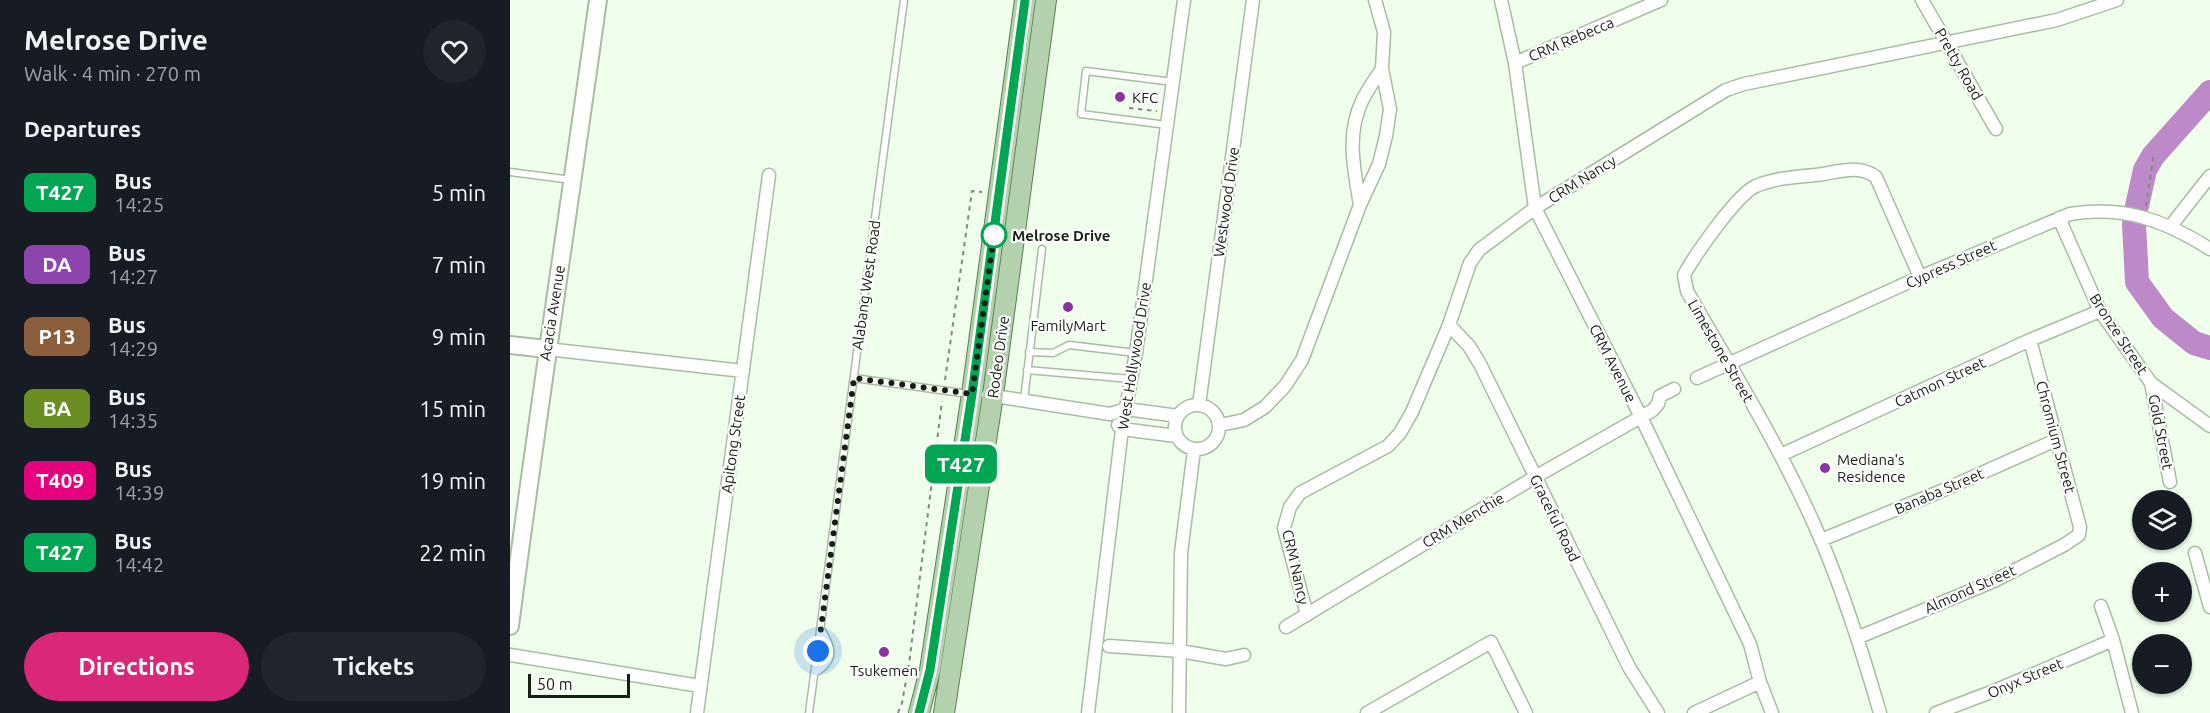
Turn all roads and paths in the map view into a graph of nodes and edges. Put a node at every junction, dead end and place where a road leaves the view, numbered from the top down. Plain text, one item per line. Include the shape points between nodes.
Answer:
1 (598, 0) edge
2 (904, 0) edge
3 (1025, 0) edge
4 (1046, 0) edge
5 (1184, 0) edge
6 (1253, 0) edge
7 (1375, 0) edge
8 (1501, 0) edge
9 (1661, 0) edge
10 (1922, 0) edge
11 (2117, 0) edge
12 (1946, 41) junction
13 (1515, 63) junction
14 (1382, 69) junction
15 (1173, 82) junction
16 (1129, 108) dead end
17 (1169, 112) junction
18 (1167, 125) junction
19 (1996, 129) dead end
20 (2154, 153) dead end
21 (510, 172) edge
22 (769, 175) dead end
23 (2210, 177) edge
24 (573, 180) junction
25 (999, 195) junction
26 (1360, 205) junction
27 (1535, 208) junction
28 (2144, 217) junction
29 (2059, 218) junction
30 (2170, 227) junction
31 (1042, 249) dead end
32 (2210, 249) edge
33 (1920, 277) junction
34 (2100, 311) junction
35 (1449, 325) junction
36 (2030, 340) junction
37 (510, 345) edge
38 (547, 349) junction
39 (1029, 352) junction
40 (1136, 353) junction
41 (1729, 363) junction
42 (743, 370) junction
43 (1027, 370) junction
44 (854, 378) junction
45 (1697, 378) dead end
46 (1131, 379) junction
47 (2151, 383) junction
48 (1674, 389) dead end
49 (943, 390) junction
50 (972, 394) junction
51 (993, 395) junction
52 (1023, 400) junction
53 (1198, 405) junction
54 (1126, 409) junction
55 (1110, 414) junction
56 (1178, 416) junction
57 (1641, 417) junction
58 (1220, 425) junction
59 (2210, 426) edge
60 (1122, 429) junction
61 (1176, 436) junction
62 (2056, 440) junction
63 (1194, 450) junction
64 (1781, 455) junction
65 (1534, 477) junction
66 (2170, 482) dead end
67 (2079, 535) joint
68 (1821, 540) junction
69 (2195, 553) dead end
70 (512, 597) edge
71 (2102, 606) dead end
72 (2210, 607) edge
73 (1307, 615) junction
74 (510, 626) edge
75 (1286, 627) dead end
76 (820, 629) junction
77 (1859, 638) junction
78 (2113, 640) junction
79 (1109, 646) dead end
80 (1180, 651) junction
81 (510, 655) edge
82 (1244, 655) dead end
83 (815, 673) junction
84 (1760, 682) junction
85 (700, 686) junction
86 (946, 711) edge
87 (697, 713) edge
88 (809, 713) edge
89 (898, 713) edge
90 (919, 713) edge
91 (1088, 713) edge
92 (1179, 713) edge
93 (1367, 713) edge
94 (1526, 713) edge
95 (1658, 713) edge
96 (1694, 713) edge
97 (1772, 713) edge
98 (1880, 713) edge
99 (1936, 713) edge
100 (2132, 713) edge

1 - 24 street, Acacia Avenue
2 - 44 lane, Alabang West Road
3 - 25 main road, Rodeo Drive
4 - 51 main road, Rodeo Drive
5 - 15 street, West Hollywood Drive
6 - 53 street, Westwood Drive
7 - 14 street via 1384,32
8 - 13 street, CRM Avenue
9 - 13 street, CRM Rebecca
10 - 12 street, Pretty Road
11 - 12 street, CRM Nancy via 2057,20
12 - 19 street, Pretty Road
12 - 27 street, CRM Nancy via 1726,90
13 - 27 street, CRM Avenue
14 - 26 street via 1390,109 1386,136 1379,164
14 - 26 street via 1362,100 1354,122 1353,161
15 - 17 street, West Hollywood Drive
15 - 18 lane via 1086,71 1081,114
16 - 17 path
17 - 18 street, West Hollywood Drive
18 - 40 street, West Hollywood Drive
20 - 28 path
21 - 24 lane
22 - 42 street, Apitong Street
23 - 30 street
24 - 38 street, Acacia Avenue
25 - 49 path via 972,191
25 - 50 main road, Rodeo Drive
26 - 58 street via 1302,360 1265,407 1244,420
27 - 35 street, CRM Nancy via 1479,250 1470,263
27 - 57 street, CRM Avenue
28 - 29 street, Cypress Street via 2097,211
28 - 30 street, Cypress Street
29 - 33 street, Cypress Street
29 - 34 street, Bronze Street
30 - 32 street, Cypress Street
31 - 39 lane
33 - 41 street, Cypress Street
33 - 41 street, Limestone Street via 1881,186 1869,172 1853,169 1755,186 1733,207 1684,275 1687,291
34 - 36 street, Catmon Street
34 - 47 street, Bronze Street
35 - 65 street, Graceful Road via 1480,364
35 - 73 street, CRM Nancy via 1400,434 1388,446 1300,493 1290,507 1284,528
36 - 62 street, Chromium Street
36 - 64 street, Catmon Street
37 - 38 street
38 - 42 street
38 - 70 street, Acacia Avenue
39 - 40 lane via 1053,353 1069,345
39 - 43 lane
40 - 46 street, West Hollywood Drive
41 - 45 street, Cypress Street
41 - 64 street, Limestone Street
42 - 85 street, Apitong Street
43 - 46 lane
43 - 52 lane
44 - 49 lane
44 - 76 lane, Alabang West Road
46 - 54 street, West Hollywood Drive
47 - 59 street, Bronze Street
47 - 66 street, Gold Street
48 - 57 street, CRM Menchie via 1660,396 1656,408
49 - 50 lane
49 - 89 path via 909,664
50 - 51 street
50 - 90 main road, Rodeo Drive via 930,670
51 - 52 street
51 - 86 main road, Rodeo Drive
52 - 55 street
53 - 56 street
53 - 58 street via 1213,411
54 - 55 street
54 - 56 street
54 - 60 street, West Hollywood Drive
55 - 60 street
56 - 61 street
57 - 65 street, CRM Menchie
57 - 84 street, CRM Avenue via 1750,644
58 - 63 street via 1213,444
60 - 61 street
60 - 91 street, West Hollywood Drive
61 - 63 street via 1180,443
62 - 67 street, Chromium Street
62 - 68 street, Banaba Street
63 - 80 street via 1181,553
64 - 68 street, Limestone Street
65 - 73 street, CRM Menchie
65 - 95 street, Graceful Road via 1629,667
67 - 77 street, Almond Street via 1994,580
68 - 77 street, Limestone Street
69 - 72 street
70 - 74 street, Acacia Avenue
71 - 78 street
73 - 75 street, CRM Menchie
76 - 83 lane, Alabang West Road
76 - 83 lane via 831,652 826,664
77 - 98 street, Limestone Street
78 - 99 street, Onyx Street
78 - 100 street
79 - 80 street
80 - 82 street via 1226,659
80 - 92 street
81 - 85 street
83 - 88 lane, Alabang West Road
84 - 96 street
84 - 97 street, CRM Avenue
85 - 87 street, Apitong Street
93 - 94 street via 1491,642

